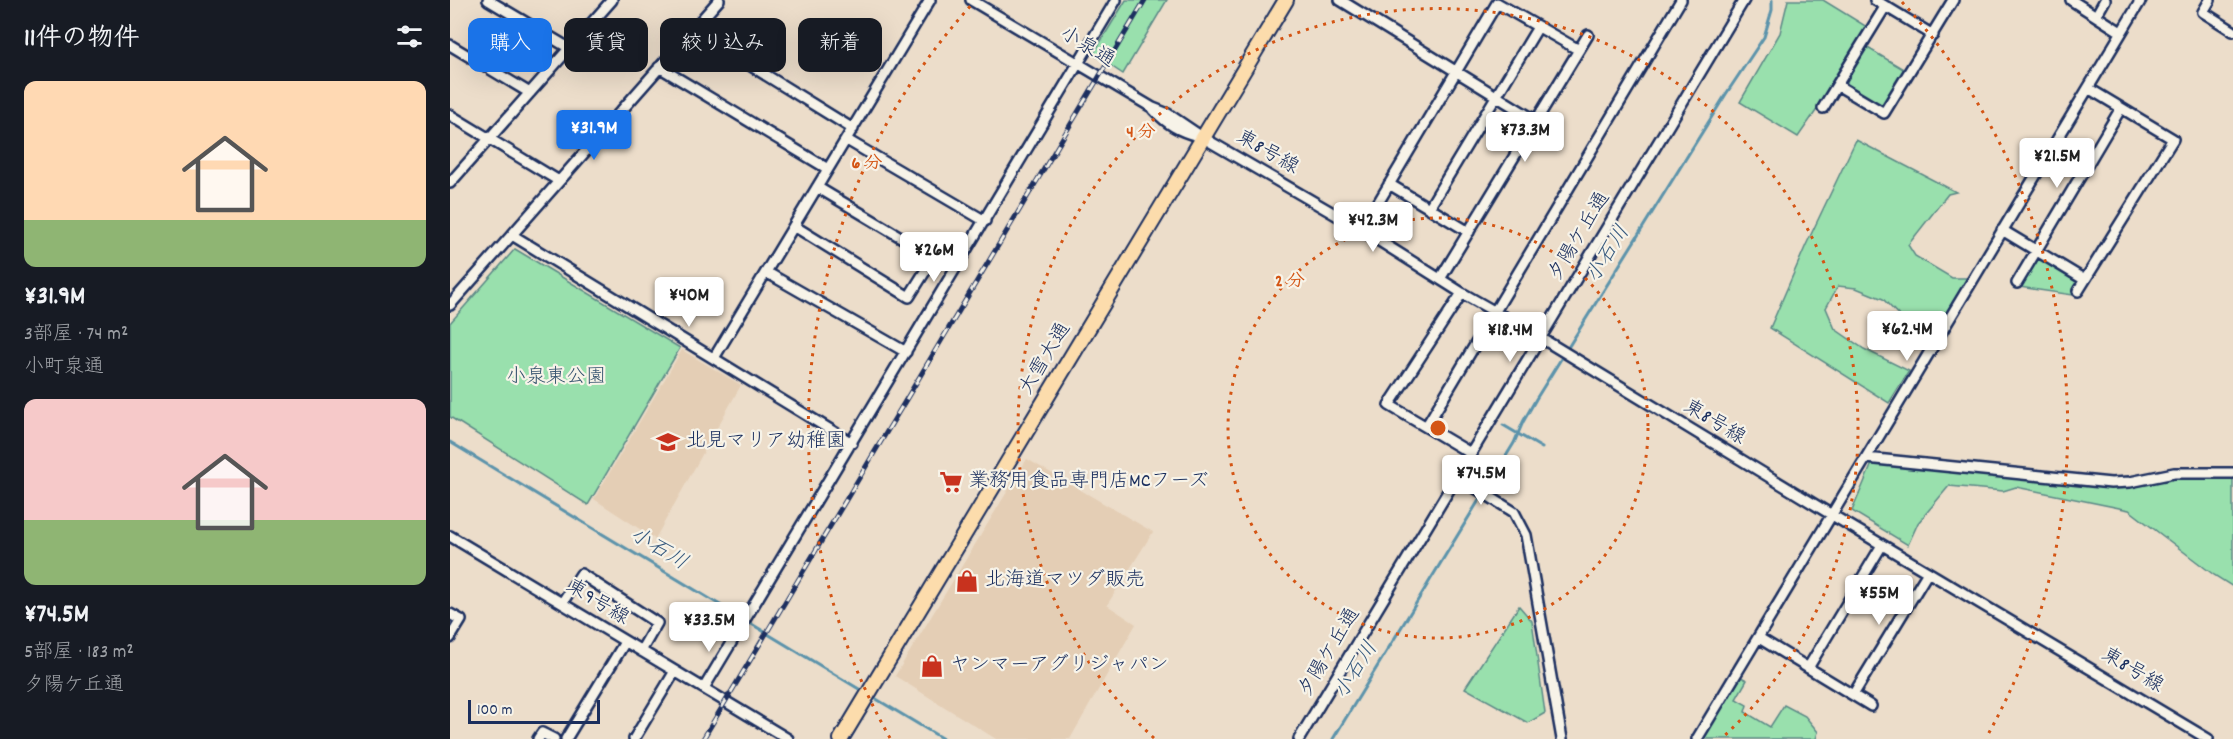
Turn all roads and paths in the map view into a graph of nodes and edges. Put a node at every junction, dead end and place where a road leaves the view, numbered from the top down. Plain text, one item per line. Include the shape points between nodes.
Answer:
1 (488, 0) edge
2 (930, 0) edge
3 (971, 0) edge
4 (1116, 0) edge
5 (1286, 0) edge
6 (1340, 0) edge
7 (1681, 0) edge
8 (1744, 0) edge
9 (1875, 0) edge
10 (1953, 0) edge
11 (2071, 0) edge
12 (2105, 0) edge
13 (2140, 0) edge
14 (2210, 0) edge
15 (717, 1) edge
16 (606, 2) edge
17 (1885, 6) junction
18 (2096, 16) junction
19 (593, 18) edge
20 (703, 18) edge
21 (1538, 27) junction
22 (2233, 31) edge
23 (2121, 32) junction
24 (1588, 35) dead end
25 (1933, 35) junction
26 (450, 45) edge
27 (564, 45) edge
28 (1579, 50) junction
29 (564, 54) edge
30 (1078, 63) junction
31 (659, 67) joint
32 (1458, 71) junction
33 (761, 72) edge
34 (1837, 85) junction
35 (2088, 88) junction
36 (530, 93) junction
37 (1497, 96) junction
38 (1823, 108) dead end
39 (2121, 108) junction
40 (450, 116) edge
41 (1535, 120) junction
42 (853, 129) junction
43 (1202, 137) junction
44 (489, 139) junction
45 (847, 140) junction
46 (828, 169) junction
47 (559, 181) junction
48 (450, 183) edge
49 (1389, 184) junction
50 (817, 187) junction
51 (1429, 208) junction
52 (985, 221) junction
53 (794, 226) junction
54 (1362, 230) junction
55 (2002, 230) junction
56 (1469, 232) junction
57 (512, 235) junction
58 (2036, 251) junction
59 (766, 272) junction
60 (1440, 279) junction
61 (2085, 280) junction
62 (2017, 283) dead end
63 (2078, 291) dead end
64 (1462, 293) junction
65 (450, 305) edge
66 (1495, 311) junction
67 (1540, 338) junction
68 (906, 352) junction
69 (714, 358) junction
70 (1426, 427) junction
71 (852, 443) junction
72 (1472, 454) junction
73 (1866, 458) junction
74 (2233, 473) edge
75 (1458, 477) junction
76 (1832, 515) junction
77 (450, 536) edge
78 (1882, 545) junction
79 (1928, 572) junction
80 (562, 603) junction
81 (450, 614) edge
82 (450, 638) edge
83 (1759, 638) junction
84 (625, 642) junction
85 (641, 651) junction
86 (1808, 668) junction
87 (675, 671) junction
88 (704, 688) junction
89 (1853, 694) junction
90 (1871, 706) dead end
91 (538, 739) edge
92 (554, 739) edge
93 (566, 739) edge
94 (634, 739) edge
95 (788, 739) edge
96 (841, 739) edge
97 (1299, 739) edge
98 (1562, 739) edge
99 (1697, 739) edge
100 (2208, 739) edge

1 - 27 street
2 - 42 street
3 - 30 street, 小泉通
4 - 30 street
5 - 43 highway, 大雪大通
6 - 32 street
7 - 66 street
8 - 67 street, 夕陽ケ丘通
9 - 17 street
10 - 25 street
11 - 18 street
12 - 18 street
13 - 23 street
14 - 22 street via 2203,12
15 - 20 street
16 - 19 street
17 - 25 street
17 - 34 street
18 - 23 street
21 - 28 street
21 - 32 street via 1497,3
21 - 37 street
23 - 35 street
24 - 28 street
25 - 34 street via 1884,113
26 - 36 street
28 - 41 street
29 - 36 street
30 - 43 street, 小泉通
30 - 52 street
31 - 46 street
31 - 47 street
32 - 37 street
32 - 49 street
33 - 42 street
34 - 38 street
35 - 39 street
35 - 55 street
36 - 44 street
37 - 41 street
37 - 51 street
39 - 58 street
39 - 61 street via 2173,139
40 - 44 street
41 - 56 street
42 - 45 street
43 - 54 street, 東8号線
43 - 96 highway, 大雪大通
44 - 47 street
44 - 48 street
45 - 46 street
45 - 52 street
46 - 50 street
47 - 57 street
49 - 51 street
49 - 54 street
50 - 53 street
50 - 53 street via 934,257 909,297
51 - 56 street
52 - 68 street
53 - 59 street
54 - 60 street, 東8号線
55 - 58 street
55 - 73 street
56 - 60 street
57 - 65 street
57 - 69 street
58 - 61 street
58 - 62 street
59 - 68 street
59 - 69 street
60 - 64 street, 東8号線
61 - 63 street
64 - 66 street, 東8号線
64 - 70 street via 1389,405
66 - 67 street, 東8号線
66 - 70 street
67 - 72 street, 夕陽ケ丘通
67 - 76 street, 東8号線
68 - 71 street
69 - 71 street
70 - 72 street
71 - 88 street
72 - 75 street, 夕陽ケ丘通
73 - 74 street via 2110,483 2174,473
73 - 76 street
75 - 97 street, 夕陽ケ丘通
75 - 98 street via 1514,512 1526,535
76 - 78 street, 東8号線
76 - 83 street
77 - 80 street, 東9号線
78 - 79 street, 東8号線
78 - 86 street
79 - 89 street
79 - 100 street, 東8号線
80 - 84 street, 東9号線
80 - 85 street via 581,574 657,623
81 - 82 street via 461,620
83 - 86 street
83 - 99 street
84 - 85 street, 東9号線
84 - 93 street
85 - 87 street, 東9号線
86 - 89 street
87 - 88 street, 東9号線
87 - 94 street
88 - 95 street, 東9号線
89 - 90 street
91 - 92 street via 542,733

